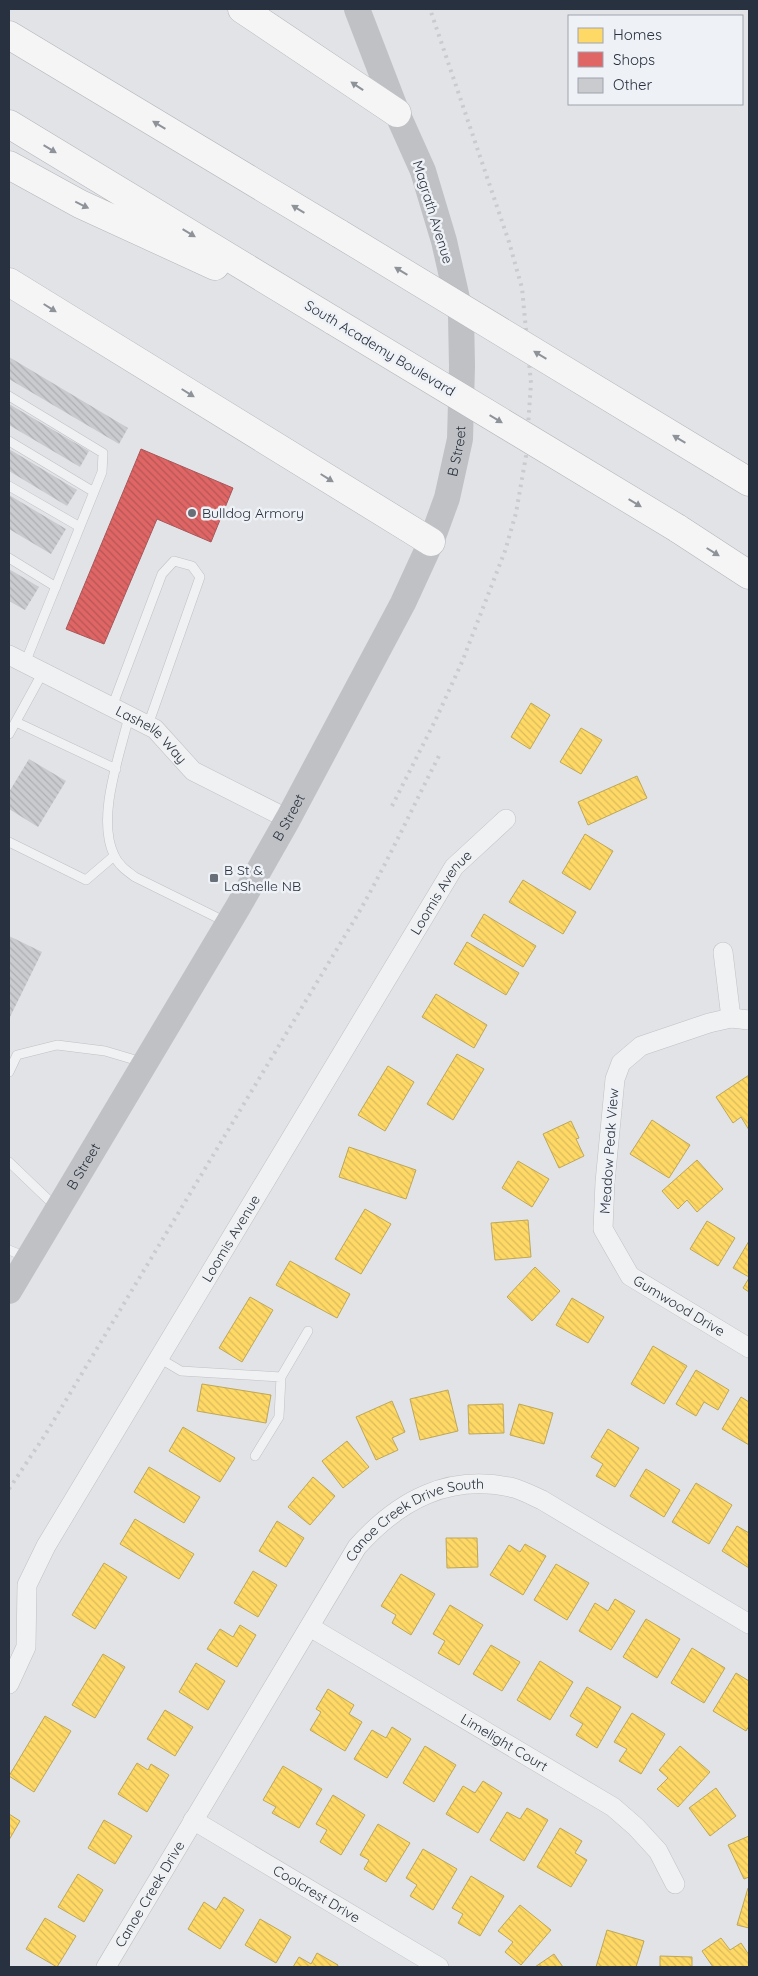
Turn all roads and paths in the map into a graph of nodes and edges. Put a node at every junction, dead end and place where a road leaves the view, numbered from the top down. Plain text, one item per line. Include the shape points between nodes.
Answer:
1 (242, 9) edge
2 (357, 9) edge
3 (9, 35) edge
4 (397, 113) junction
5 (9, 124) edge
6 (9, 165) edge
7 (9, 282) edge
8 (334, 321) junction
9 (462, 366) joint
10 (9, 396) edge
11 (9, 441) edge
12 (749, 482) edge
13 (9, 486) edge
14 (94, 492) junction
15 (80, 527) junction
16 (431, 542) junction
17 (9, 558) edge
18 (749, 575) edge
19 (56, 586) junction
20 (17, 659) edge
21 (43, 672) junction
22 (112, 707) junction
23 (129, 715) junction
24 (16, 722) junction
25 (148, 725) junction
26 (9, 734) edge
27 (116, 769) junction
28 (288, 819) junction
29 (506, 819) dead end
30 (9, 842) edge
31 (114, 856) junction
32 (228, 923) junction
33 (723, 952) dead end
34 (730, 1018) junction
35 (749, 1020) edge
36 (145, 1062) junction
37 (9, 1072) edge
38 (9, 1162) edge
39 (58, 1209) junction
40 (603, 1229) joint
41 (18, 1254) edge
42 (9, 1291) edge
43 (308, 1331) dead end
44 (749, 1348) edge
45 (159, 1358) junction
46 (281, 1377) junction
47 (254, 1456) dead end
48 (749, 1624) edge
49 (310, 1627) junction
50 (9, 1684) edge
51 (193, 1820) junction
52 (675, 1884) dead end
53 (106, 1967) edge
54 (439, 1967) edge

4 -> 1 highway
2 - 4 main road, Magrath Avenue
12 -> 3 highway, bridge
4 - 9 main road, Magrath Avenue via 424,171 444,241 461,316
5 -> 8 highway, South Academy Boulevard
6 -> 8 highway via 80,204
7 -> 16 highway
8 -> 18 highway, South Academy Boulevard, bridge via 677,528
9 - 16 main road, B Street via 460,439 447,498
10 - 14 lane via 103,453 102,472
11 - 14 lane
13 - 15 lane
14 - 15 lane
15 - 19 lane
16 - 28 main road, B Street via 403,603
17 - 19 lane
19 - 20 lane
20 - 21 street, Lashelle Way
21 - 22 street, Lashelle Way
21 - 24 lane
22 - 23 street, Lashelle Way
22 - 25 lane via 162,574 174,561 192,566 200,578
23 - 25 street, Lashelle Way
23 - 27 lane
24 - 26 lane
24 - 27 lane
25 - 28 street, Lashelle Way via 155,728 193,771
27 - 31 lane via 108,814 108,837
28 - 32 main road, B Street
29 - 45 street, Loomis Avenue via 454,867
30 - 31 lane via 86,880
31 - 32 lane via 135,877
32 - 36 main road, B Street
33 - 34 street
34 - 35 street, Meadow Peak View
34 - 40 street, Meadow Peak View via 641,1046 621,1063 615,1079
36 - 37 lane via 105,1051 56,1045 17,1054
36 - 39 main road, B Street
38 - 39 lane
39 - 41 main road, B Street
40 - 44 street, Gumwood Drive via 630,1276
41 - 42 main road, B Street
43 - 46 lane
45 - 46 lane via 181,1371
45 - 50 street, Loomis Avenue via 46,1546 28,1585 26,1647
46 - 47 lane via 279,1417
48 - 49 street, Canoe Creek Drive South via 542,1500 515,1488 486,1484 430,1491 374,1527 357,1547
49 - 51 street, Canoe Creek Drive South
49 - 52 street, Limelight Court via 613,1807 658,1851
51 - 53 street, Canoe Creek Drive
51 - 54 street, Coolcrest Drive

